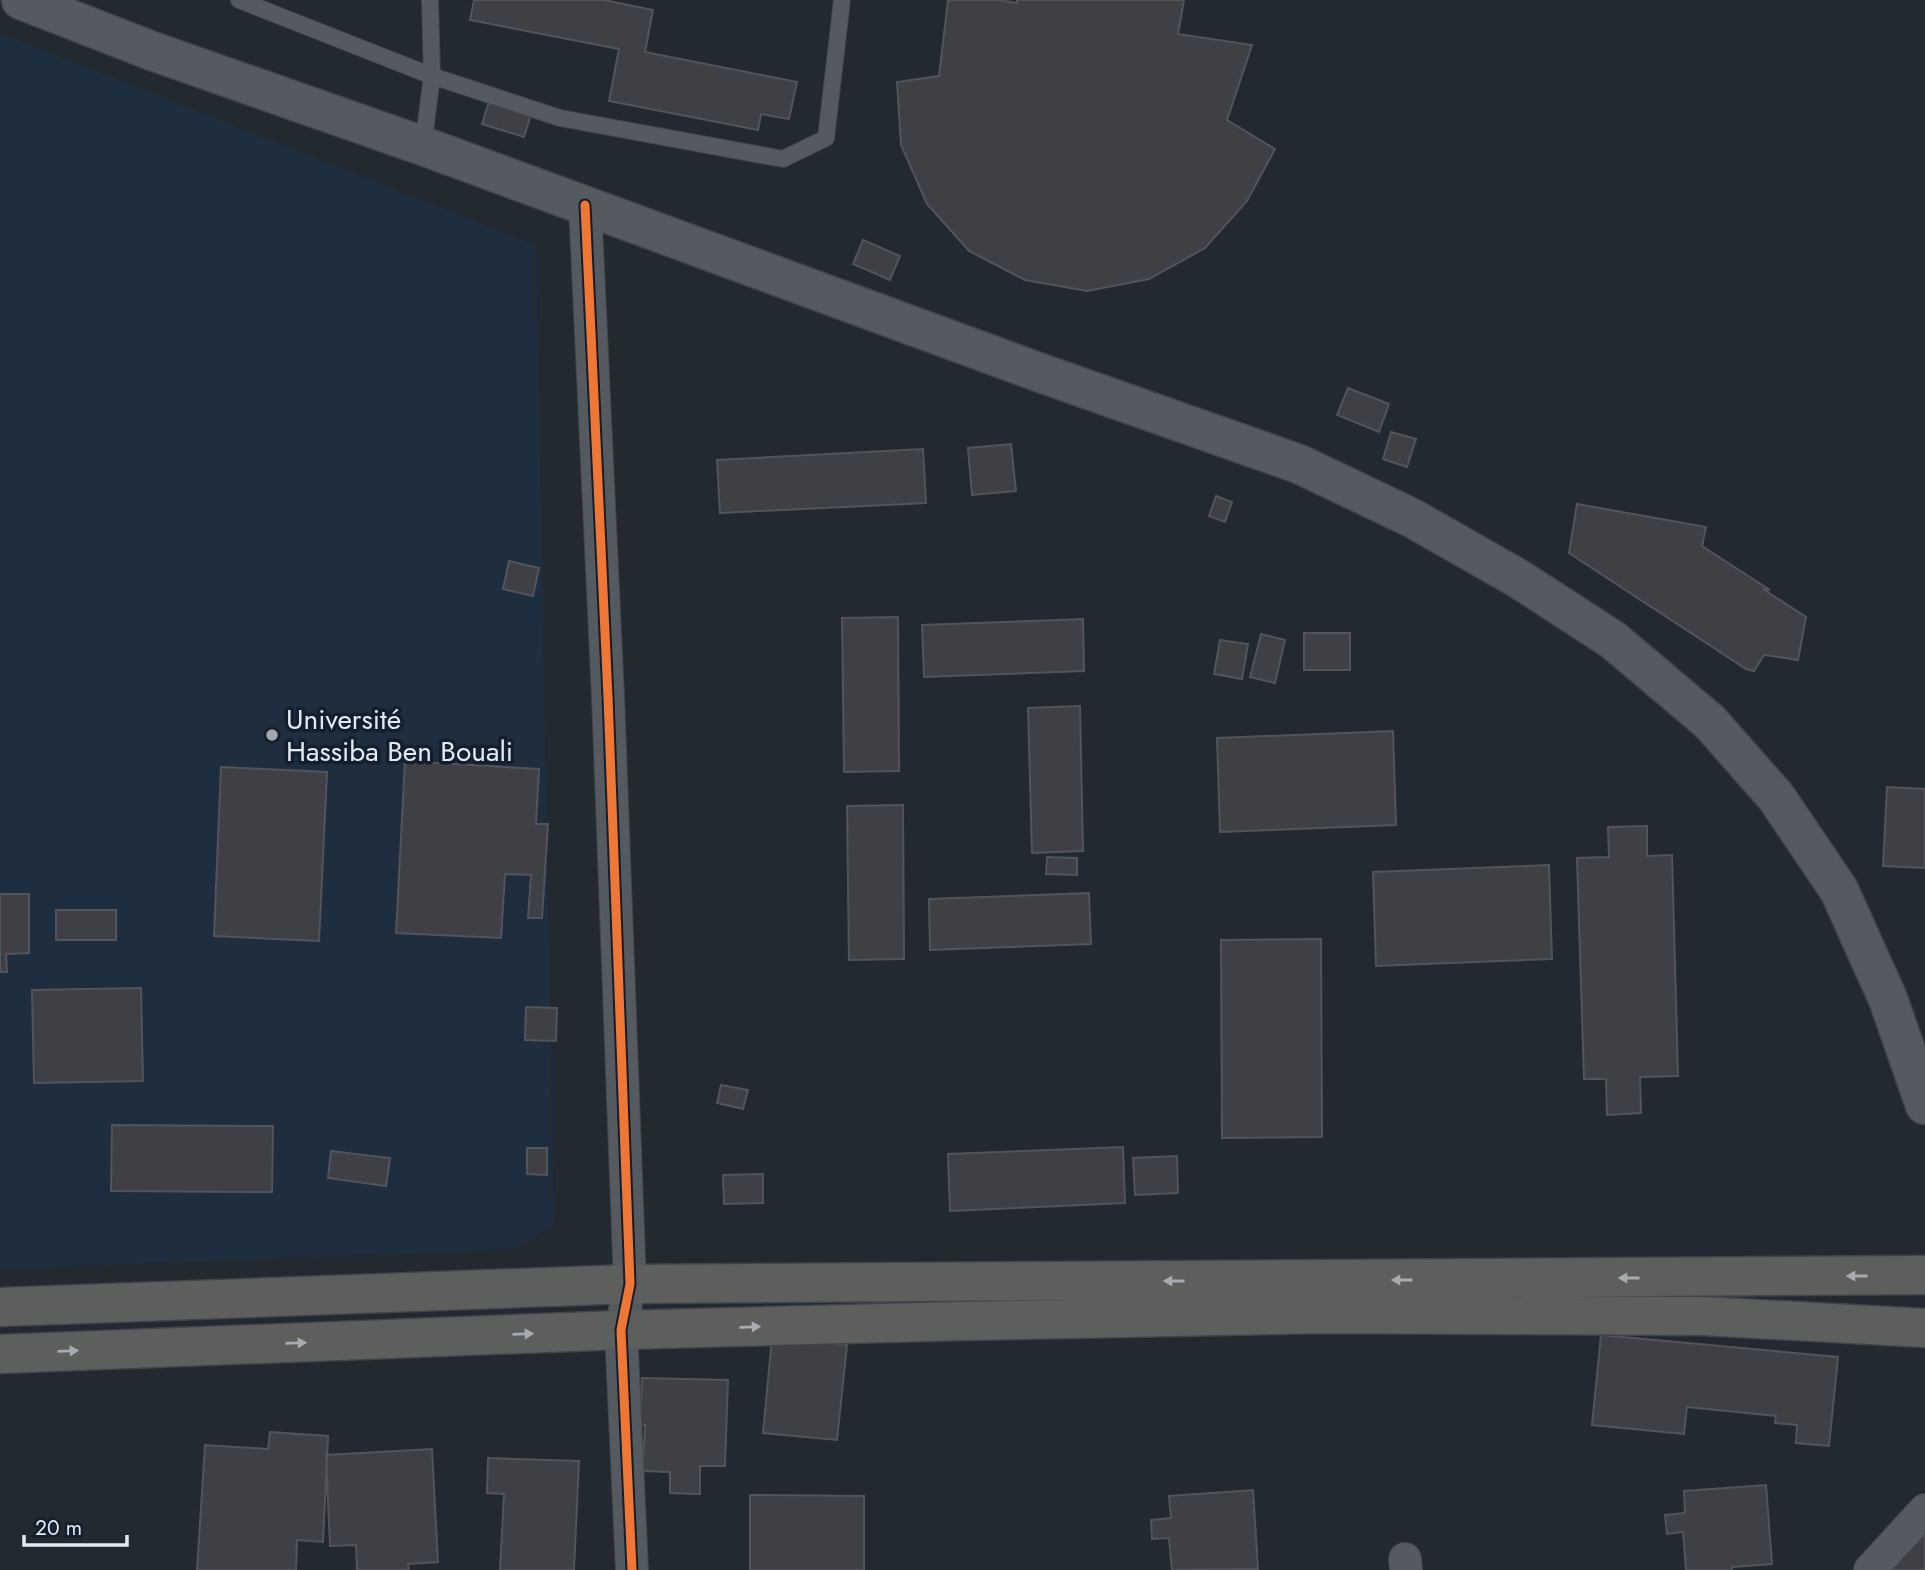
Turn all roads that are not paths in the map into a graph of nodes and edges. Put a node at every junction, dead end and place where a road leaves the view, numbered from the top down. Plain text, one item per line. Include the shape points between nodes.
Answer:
1 (21, 0) edge
2 (239, 0) edge
3 (430, 0) edge
4 (842, 0) edge
5 (432, 76) junction
6 (424, 146) junction
7 (585, 205) junction
8 (1925, 1105) edge
9 (1925, 1275) edge
10 (630, 1284) junction
11 (0, 1307) edge
12 (1925, 1328) edge
13 (621, 1330) junction
14 (0, 1354) edge
15 (1925, 1510) edge
16 (632, 1570) edge
17 (1870, 1570) edge

1 - 6 main road
2 - 5 lane
3 - 5 lane
4 - 5 lane via 826,138 783,159 560,118
5 - 6 lane
6 - 7 main road
7 - 8 main road via 1298,464 1412,518 1613,640 1710,722 1776,797 1839,890 1888,999
7 - 10 street
9 -> 10 main road
10 - 11 main road
10 - 13 street
13 -> 12 main road via 1322,1314 1703,1316
14 -> 13 main road
13 - 16 street
15 - 17 street

